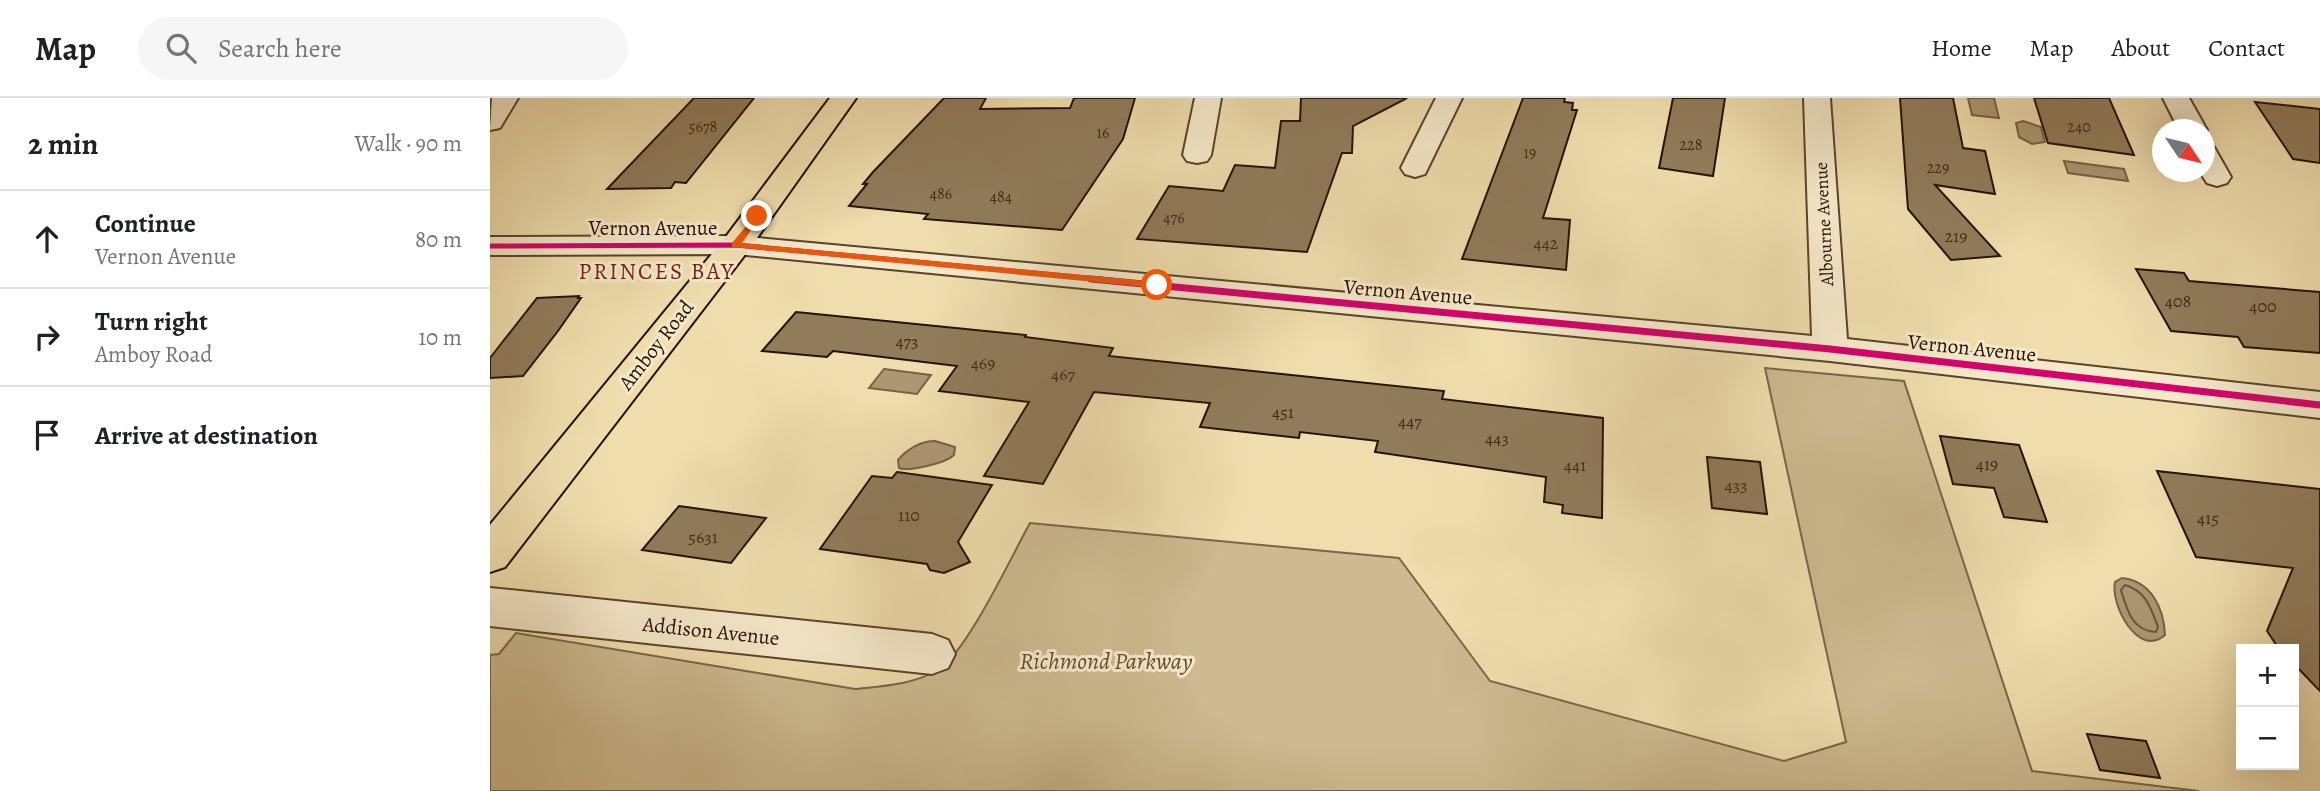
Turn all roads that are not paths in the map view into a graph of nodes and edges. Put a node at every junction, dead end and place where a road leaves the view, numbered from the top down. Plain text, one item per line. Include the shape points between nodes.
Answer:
1 (505, 98) edge
2 (843, 98) edge
3 (1208, 98) edge
4 (1449, 98) edge
5 (1817, 98) edge
6 (2176, 98) edge
7 (2187, 119) edge
8 (490, 122) edge
9 (1197, 155) dead end
10 (1415, 168) dead end
11 (736, 245) junction
12 (490, 246) edge
13 (1830, 349) junction
14 (2320, 405) edge
15 (490, 555) edge
16 (490, 607) edge
17 (932, 654) dead end

1 - 8 street
2 - 11 main road, Amboy Road
3 - 9 street
4 - 10 street
5 - 13 street, Albourne Avenue
6 - 7 street
11 - 12 street, Vernon Avenue
11 - 13 street, Vernon Avenue
11 - 15 main road, Amboy Road
13 - 14 street, Vernon Avenue
16 - 17 street, Addison Avenue

